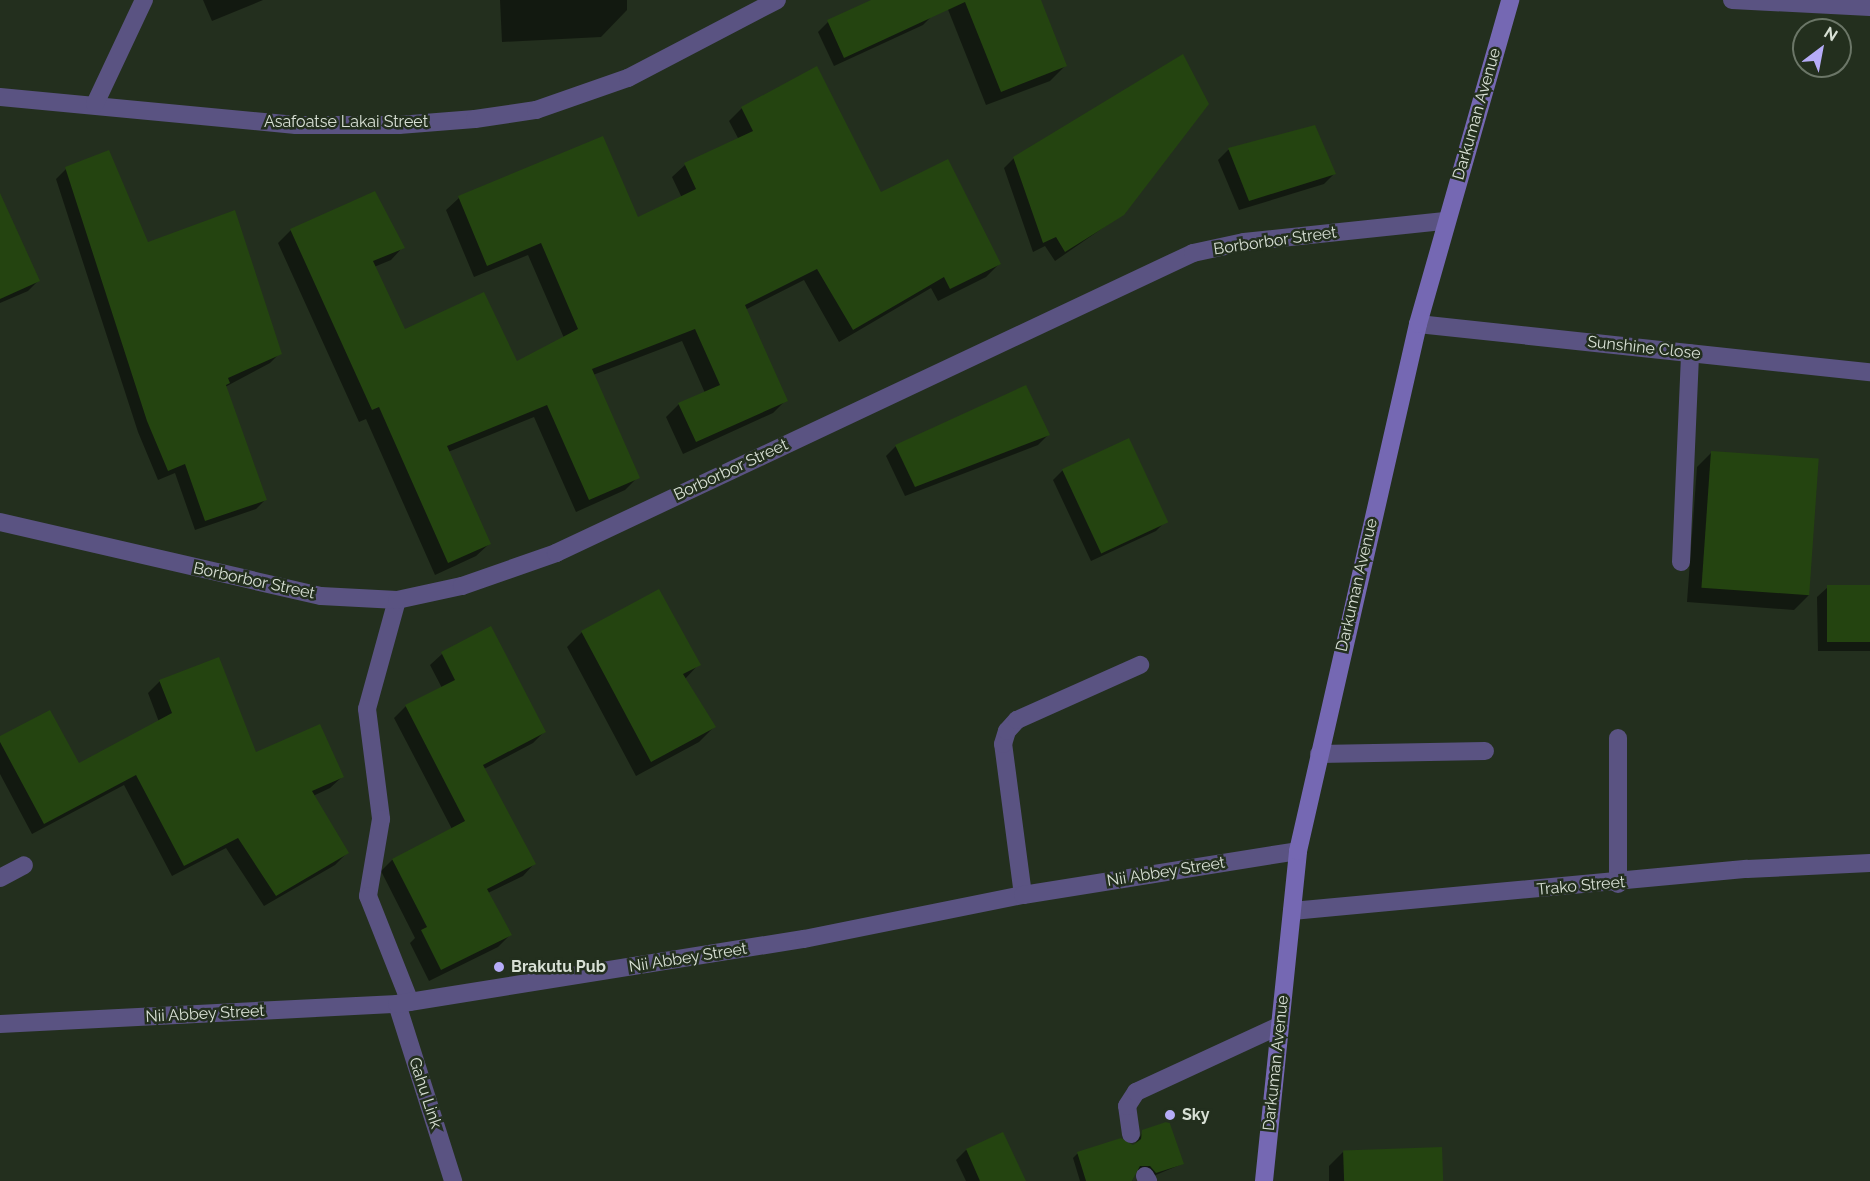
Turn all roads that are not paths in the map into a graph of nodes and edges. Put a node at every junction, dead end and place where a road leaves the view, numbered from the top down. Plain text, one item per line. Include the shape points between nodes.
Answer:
1 (144, 0) edge
2 (777, 0) edge
3 (1510, 0) edge
4 (1732, 0) edge
5 (1870, 7) edge
6 (0, 97) edge
7 (95, 104) junction
8 (1445, 221) junction
9 (1418, 324) junction
10 (1690, 353) junction
11 (1870, 372) edge
12 (0, 522) edge
13 (1681, 562) dead end
14 (397, 600) junction
15 (1140, 665) dead end
16 (1618, 738) dead end
17 (1485, 751) dead end
18 (1319, 754) junction
19 (1298, 851) junction
20 (1870, 863) edge
21 (24, 865) dead end
22 (0, 878) edge
23 (1618, 884) junction
24 (1023, 895) junction
25 (1292, 910) junction
26 (403, 1004) junction
27 (0, 1024) edge
28 (1278, 1026) junction
29 (1131, 1134) dead end
30 (453, 1181) edge
31 (1264, 1181) edge

1 - 7 street
2 - 7 street, Asafoatse Lakai Street via 628,78 536,110 399,126 296,125 206,119
3 - 8 street, Darkuman Avenue
4 - 5 street
6 - 7 street, Asafoatse Lakai Street
8 - 9 street, Darkuman Avenue
8 - 14 street, Borborbor Street via 1244,242 1193,253 556,552 462,586
9 - 10 street, Sunshine Close
9 - 18 street, Darkuman Avenue
10 - 11 street, Sunshine Close
10 - 13 street
12 - 14 street, Borborbor Street via 321,596
14 - 26 street, Gahu Link via 384,657 368,700 381,819 368,896
15 - 24 street via 1017,720 1007,731 1002,744
16 - 23 street
17 - 18 street
18 - 19 street, Darkuman Avenue
19 - 24 street, Nii Abbey Street
19 - 25 street, Darkuman Avenue
20 - 23 street, Trako Street via 1747,869
21 - 22 street
23 - 25 street, Trako Street
24 - 26 street, Nii Abbey Street via 804,939
25 - 28 street, Darkuman Avenue
26 - 27 street, Nii Abbey Street
26 - 30 street, Gahu Link
28 - 29 street via 1136,1092 1127,1106
28 - 31 street, Darkuman Avenue

